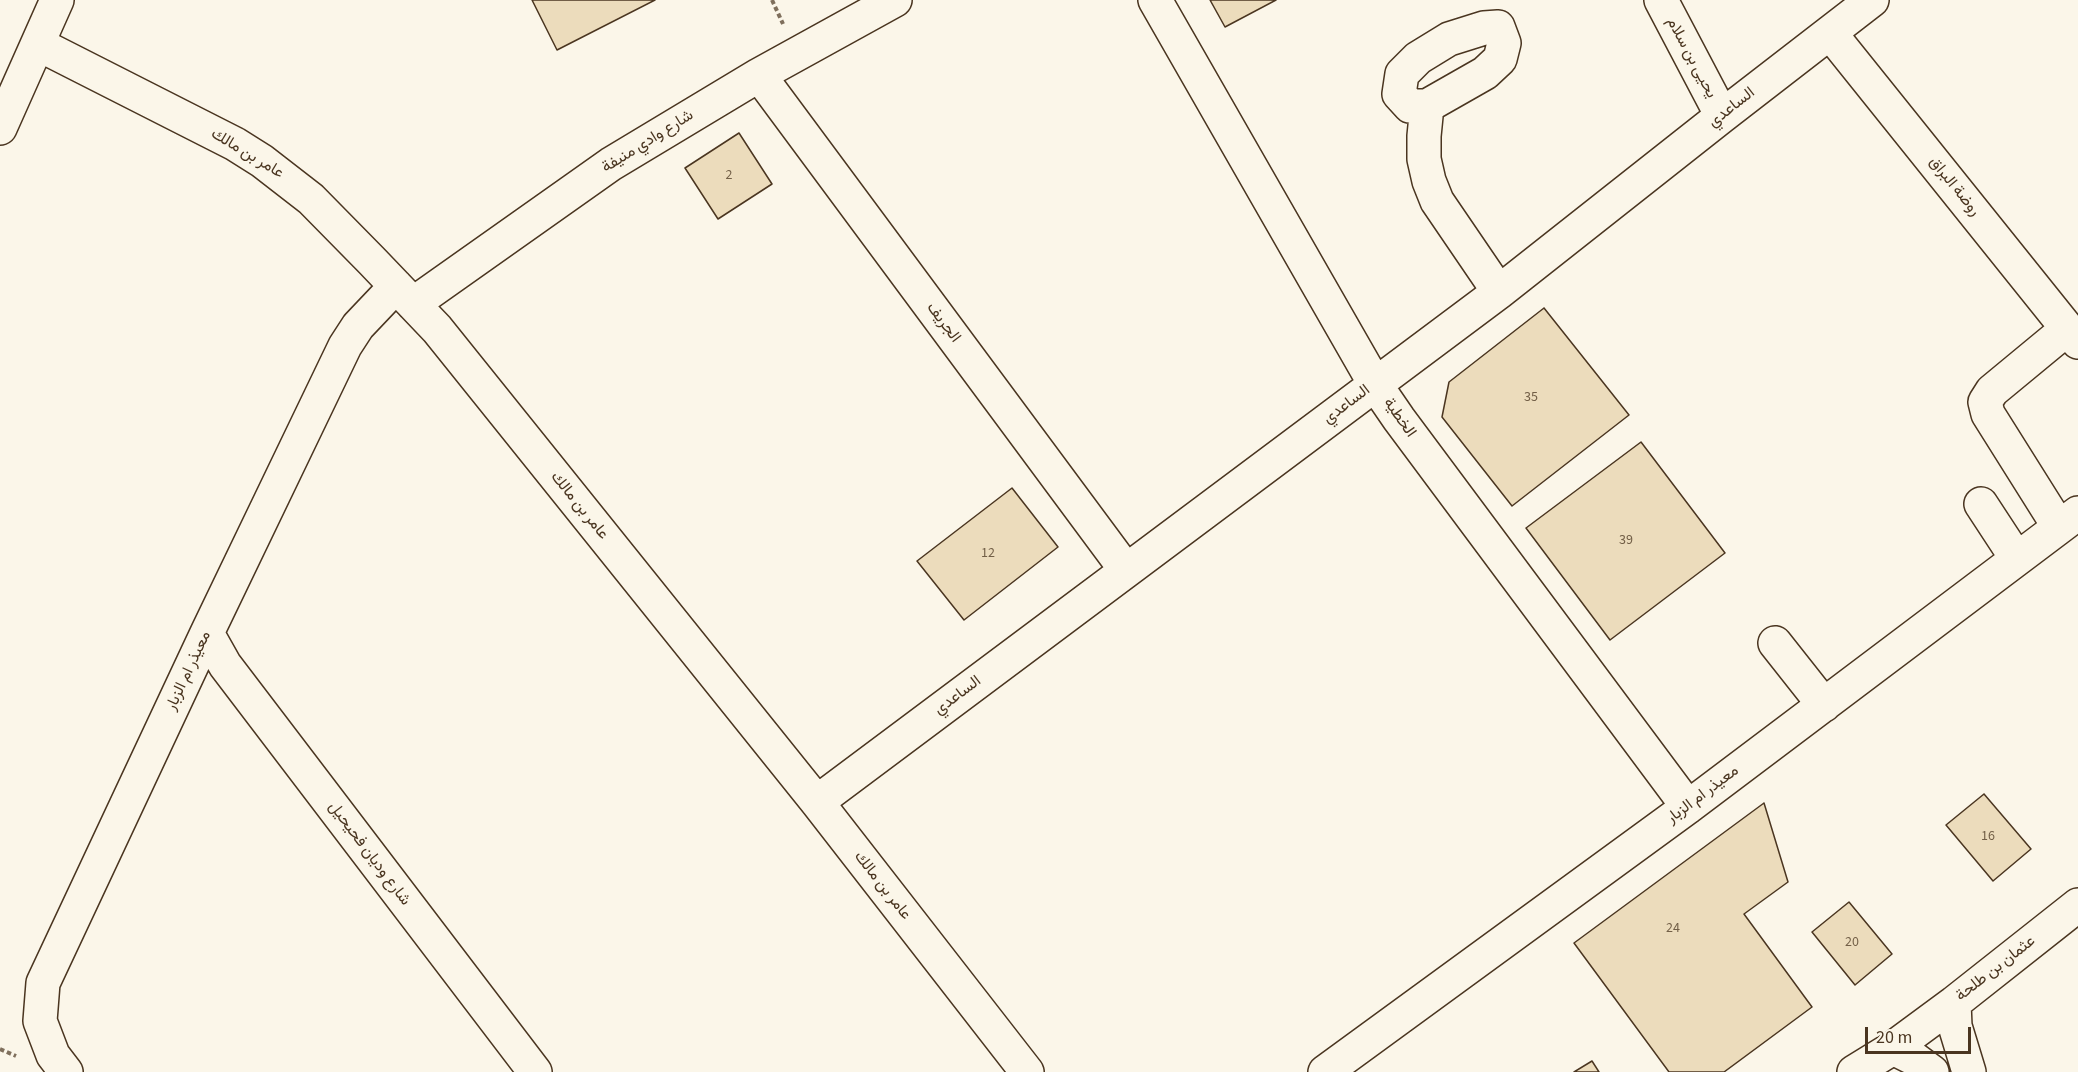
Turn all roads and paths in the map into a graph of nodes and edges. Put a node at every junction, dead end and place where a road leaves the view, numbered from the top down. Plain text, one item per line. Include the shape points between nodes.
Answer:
1 (57, 0) edge
2 (895, 0) edge
3 (1155, 0) edge
4 (1660, 0) edge
5 (1872, 0) edge
6 (1830, 33) junction
7 (38, 44) junction
8 (759, 75) junction
9 (1427, 106) dead end
10 (1722, 116) junction
11 (0, 128) edge
12 (1499, 292) junction
13 (405, 295) junction
14 (2073, 336) edge
15 (1376, 384) junction
16 (1981, 504) dead end
17 (2069, 520) edge
18 (2018, 559) junction
19 (1126, 570) junction
20 (207, 633) junction
21 (1775, 643) dead end
22 (1824, 705) junction
23 (817, 802) junction
24 (1688, 807) junction
25 (2078, 905) edge
26 (1954, 1003) junction
27 (1893, 1048) junction
28 (66, 1072) edge
29 (535, 1072) edge
30 (1027, 1072) edge
31 (1325, 1072) edge
32 (1854, 1072) edge
33 (1932, 1072) edge
34 (1969, 1072) edge

1 - 7 street
2 - 8 street, شارع وادي منيفة
3 - 15 street, الخطية
4 - 10 street, يحيى بن سلام
5 - 6 street, الساعدي
6 - 10 street, الساعدي
6 - 14 street, روضة البراق
7 - 11 street
7 - 13 street, عامر بن مالك via 262,161 311,199
8 - 13 street, شارع وادي منيفة
8 - 19 street, الجريف
9 - 12 street via 1424,159 1429,182 1437,201
10 - 12 street, الساعدي
12 - 15 street, الساعدي
13 - 20 street, معيذر ام الزبار via 358,326 345,346
13 - 23 street, عامر بن مالك via 437,329
14 - 17 street via 1992,391 1985,402 1988,414
15 - 19 street, الساعدي
15 - 24 street, الخطية
16 - 18 street
17 - 18 street, معيذر ام الزبار
18 - 22 street, معيذر ام الزبار
19 - 23 street, الساعدي
20 - 28 street, معيذر ام الزبار via 44,983 40,1021 53,1055
20 - 29 street, شارع وديان فحيحيل via 225,665
21 - 22 street
22 - 24 street, معيذر ام الزبار
23 - 30 street, عامر بن مالك
24 - 31 street, معيذر ام الزبار
25 - 26 street, عثمان بن طلحة
26 - 27 street, عثمان بن طلحة
26 - 34 street via 1955,1026
27 - 32 street, عثمان بن طلحة
27 - 33 street

